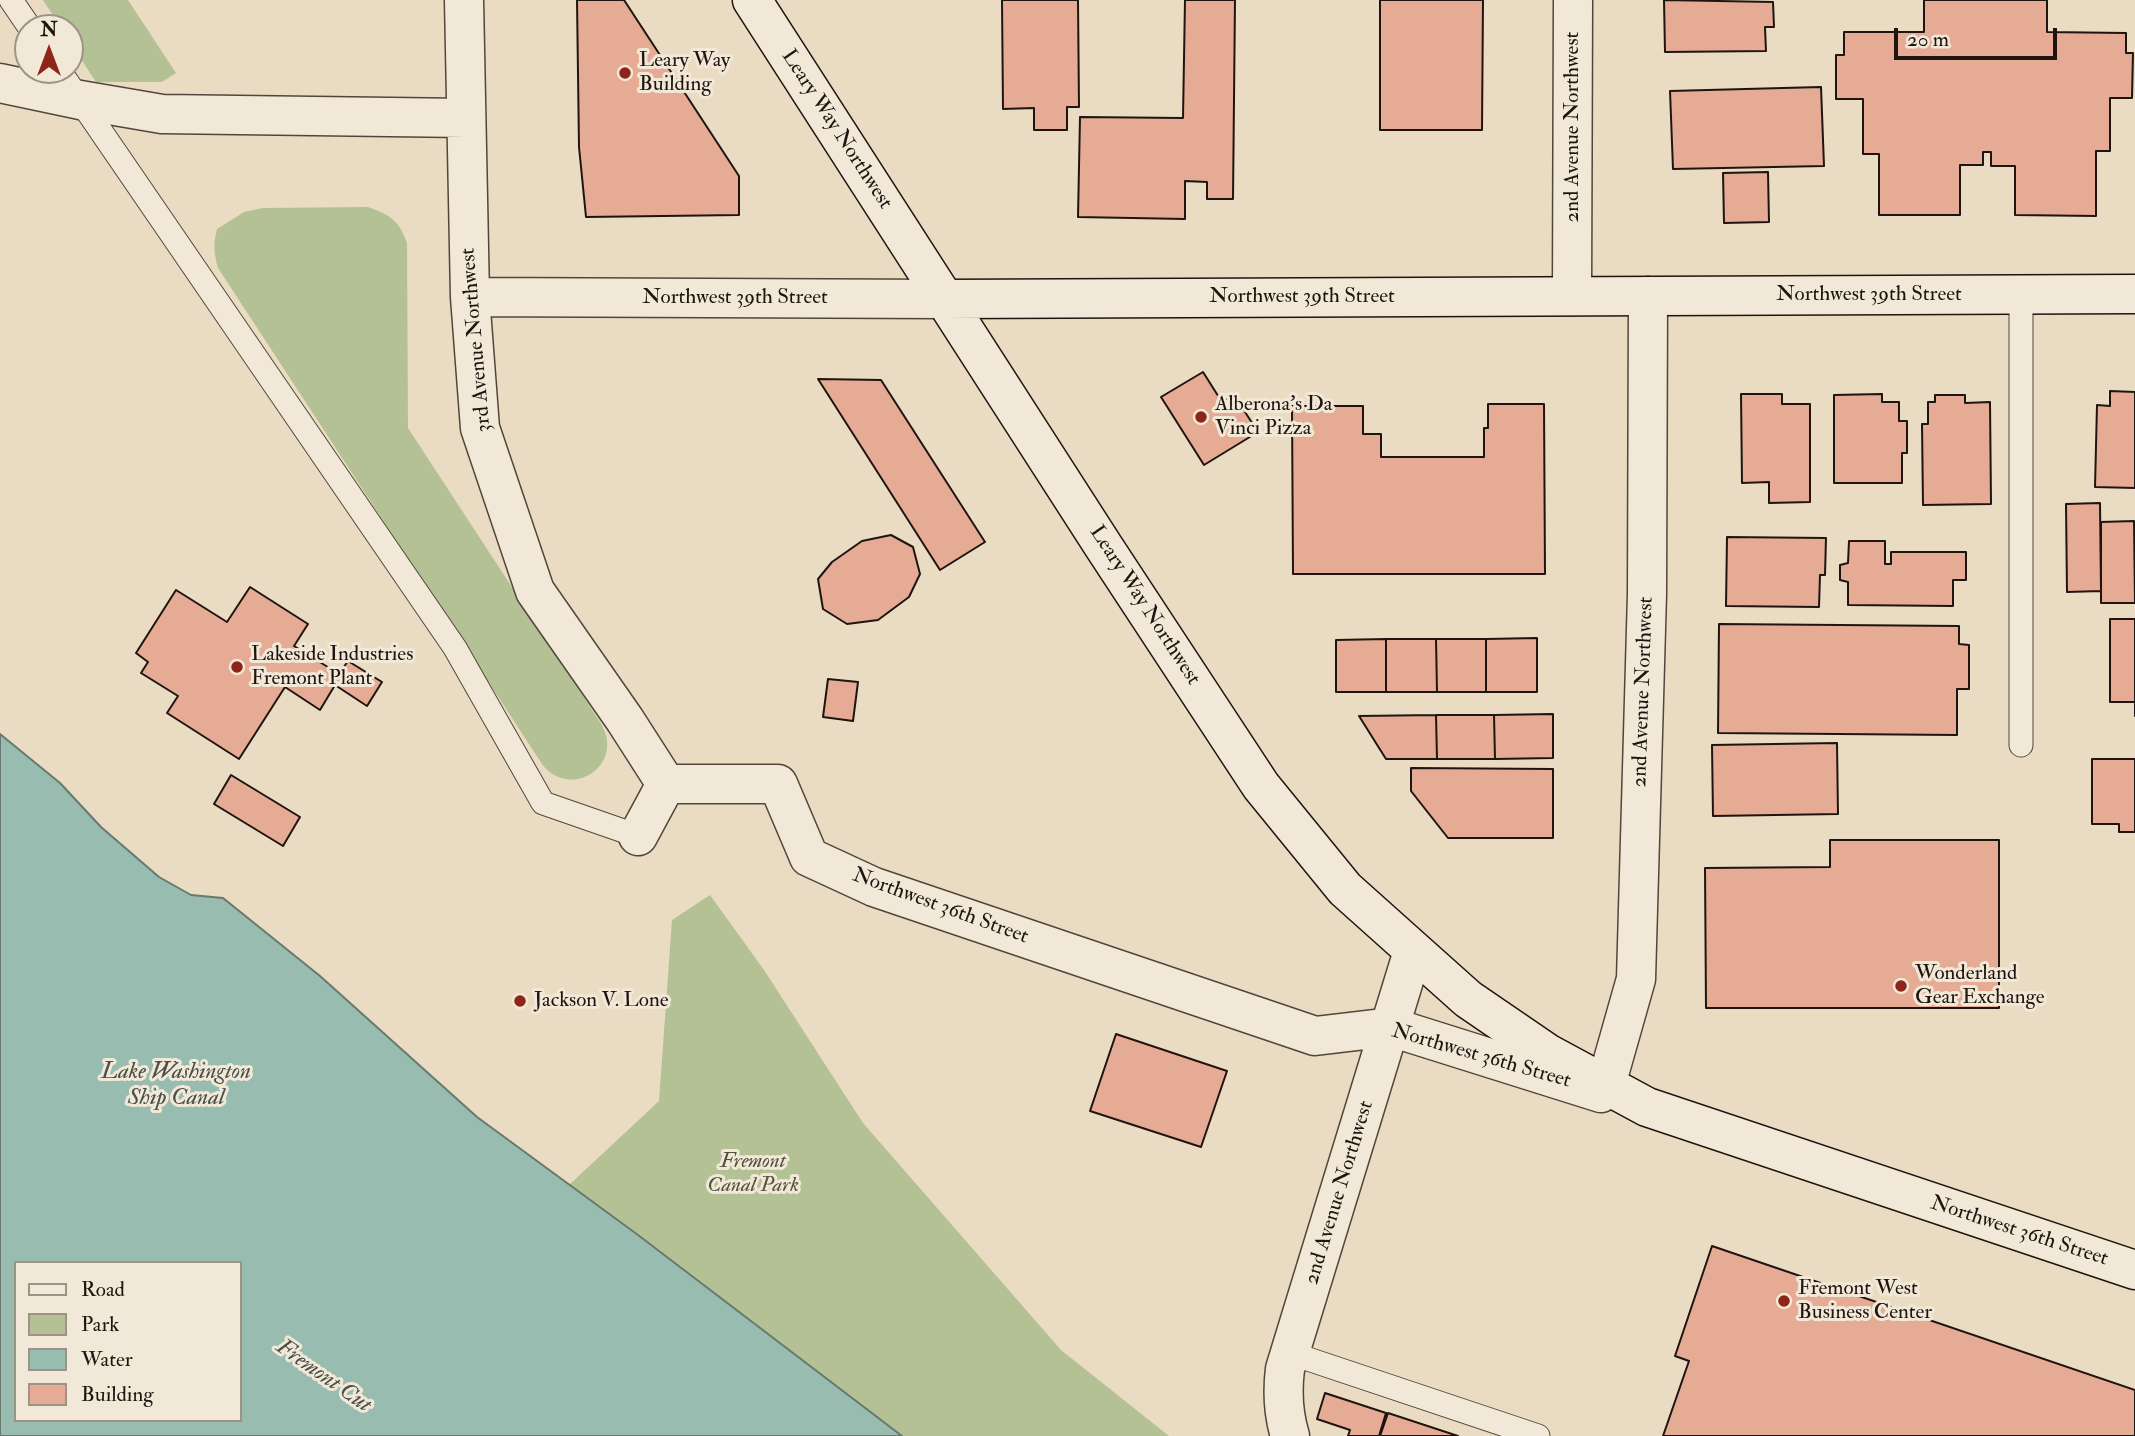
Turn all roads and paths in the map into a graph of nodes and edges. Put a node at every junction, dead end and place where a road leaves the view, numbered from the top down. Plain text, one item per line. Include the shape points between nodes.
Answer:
1 (464, 0) edge
2 (752, 0) edge
3 (1573, 0) edge
4 (0, 83) edge
5 (70, 85) edge
6 (466, 118) junction
7 (2021, 294) junction
8 (2135, 294) edge
9 (1572, 296) junction
10 (1648, 296) junction
11 (470, 297) junction
12 (945, 299) junction
13 (2021, 745) dead end
14 (666, 784) junction
15 (638, 836) joint
16 (1413, 951) junction
17 (1391, 1027) junction
18 (1606, 1085) junction
19 (1647, 1107) junction
20 (2135, 1270) edge
21 (1290, 1353) junction
22 (1290, 1436) edge
23 (1538, 1436) edge

1 - 6 street, 3rd Avenue Northwest
2 - 12 street, Leary Way Northwest
3 - 9 street, 2nd Avenue Northwest
4 - 5 street
5 - 6 street via 162,114
5 - 15 lane via 455,648 543,803
6 - 11 street, 3rd Avenue Northwest
7 - 8 street, Northwest 39th Street
7 - 10 street, Northwest 39th Street
7 - 13 lane
9 - 10 street, Northwest 39th Street
9 - 12 street, Northwest 39th Street
10 - 18 street, 2nd Avenue Northwest via 1647,593 1636,979
11 - 12 street, Northwest 39th Street
11 - 14 street, 3rd Avenue Northwest via 480,428 535,591
12 - 16 street, Leary Way Northwest via 1261,786 1345,890
14 - 15 street
14 - 17 street, Northwest 36th Street via 778,784 809,857 874,887 1315,1036
16 - 17 street, 2nd Avenue Northwest
16 - 18 street, Leary Way Northwest via 1468,999 1547,1053
17 - 19 street, Northwest 36th Street
17 - 21 street, 2nd Avenue Northwest
18 - 19 street, Leary Way Northwest
19 - 20 street, Northwest 36th Street
21 - 22 street, 2nd Avenue Northwest via 1282,1392
21 - 23 lane

